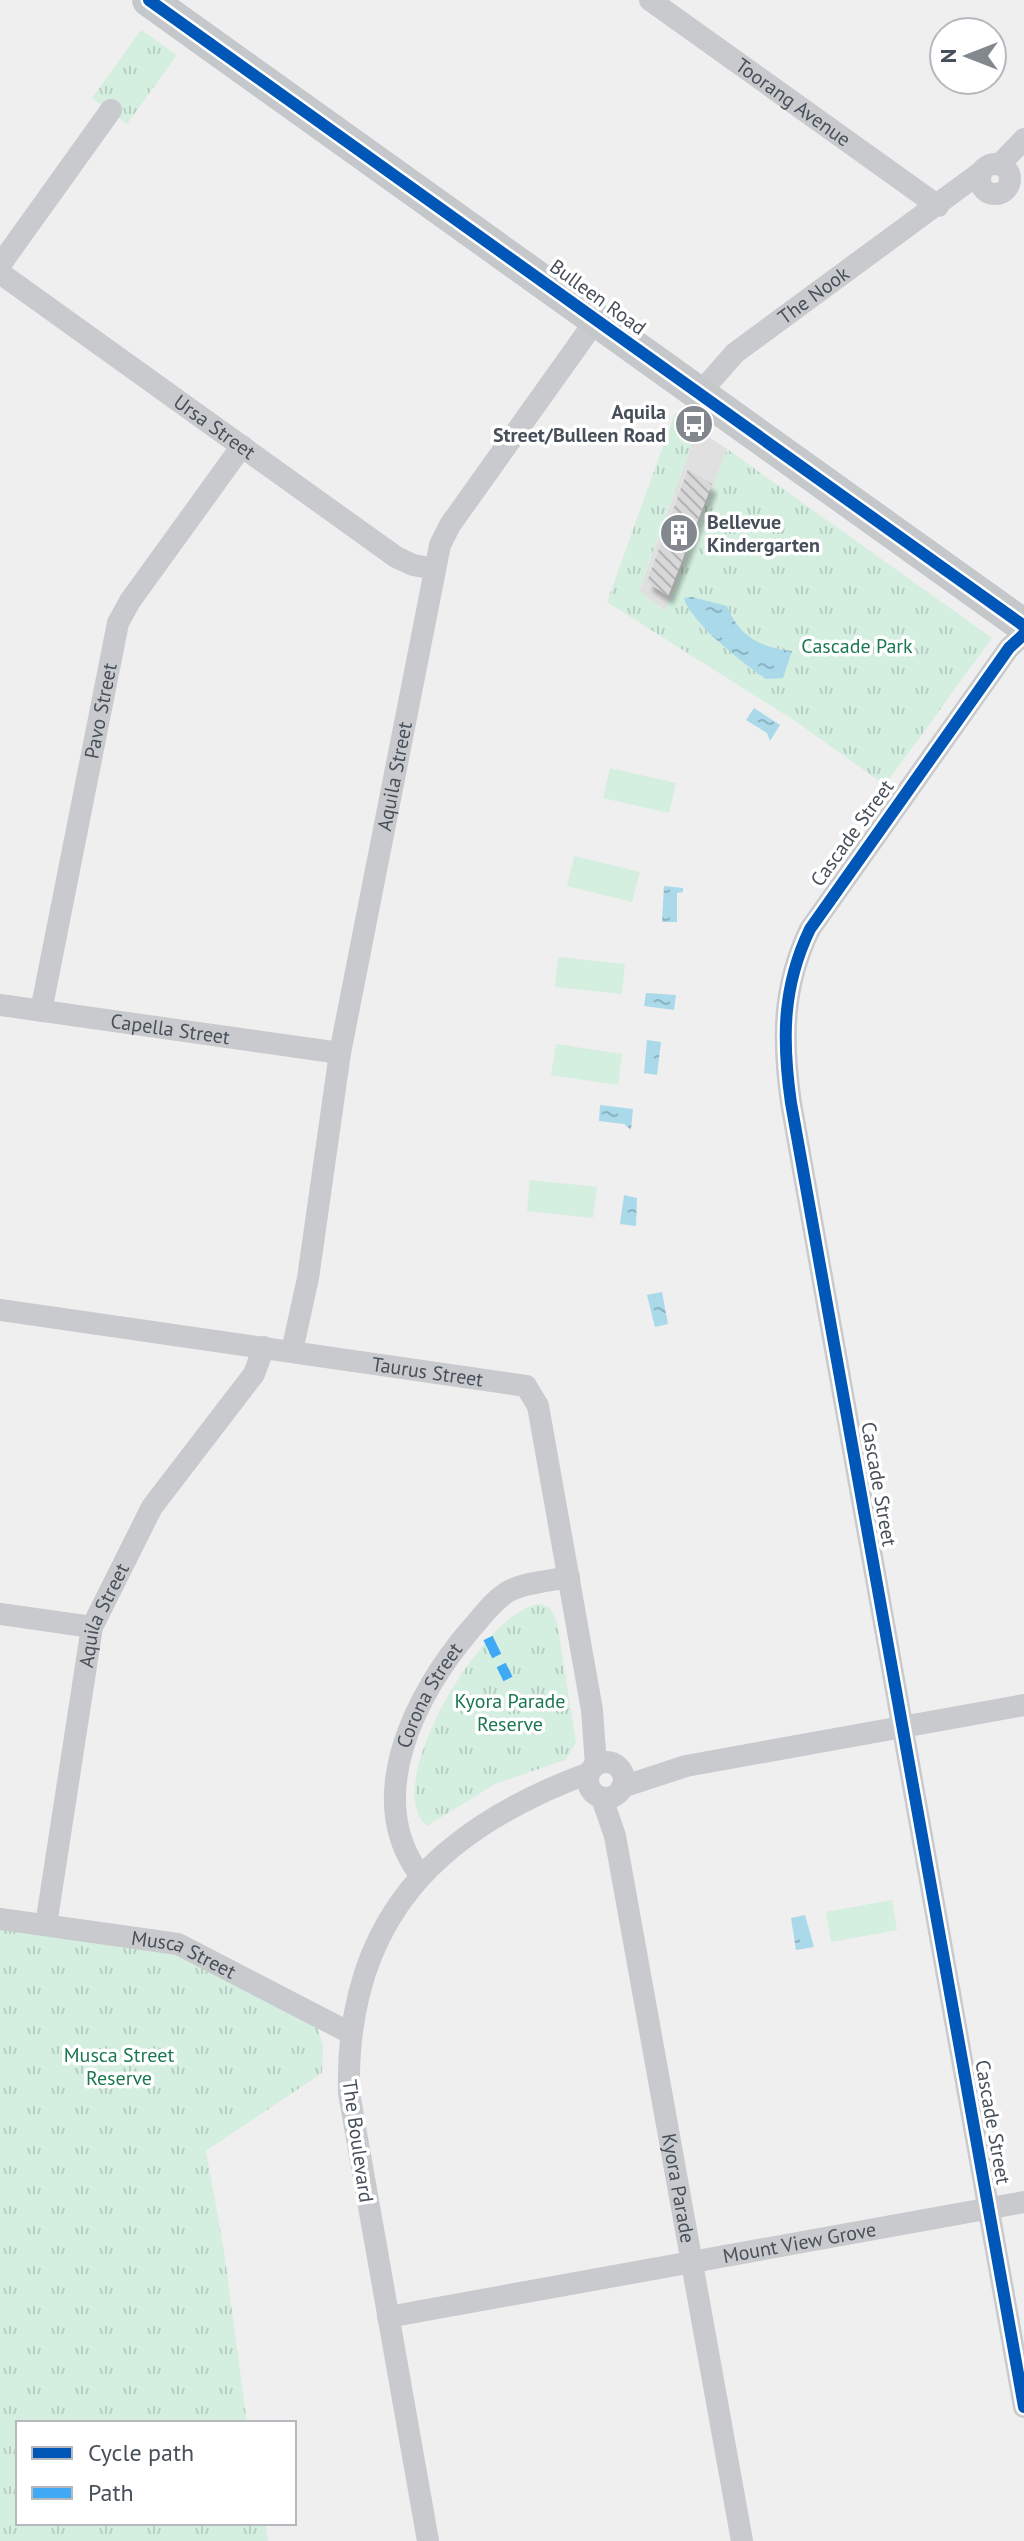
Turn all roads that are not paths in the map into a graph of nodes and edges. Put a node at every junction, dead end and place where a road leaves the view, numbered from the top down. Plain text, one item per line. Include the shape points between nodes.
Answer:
1 (149, 0) edge
2 (650, 0) edge
3 (111, 110) dead end
4 (1024, 142) edge
5 (1005, 181) edge
6 (938, 206) junction
7 (0, 265) edge
8 (0, 273) edge
9 (596, 320) junction
10 (699, 394) junction
11 (242, 446) junction
12 (435, 569) junction
13 (1024, 626) edge
14 (1024, 634) edge
15 (0, 1005) edge
16 (41, 1011) junction
17 (340, 1053) junction
18 (0, 1310) edge
19 (264, 1347) junction
20 (298, 1352) junction
21 (569, 1577) junction
22 (0, 1614) edge
23 (92, 1627) junction
24 (1024, 1705) edge
25 (902, 1727) junction
26 (606, 1780) junction
27 (420, 1875) junction
28 (0, 1919) edge
29 (46, 1925) junction
30 (350, 2033) junction
31 (1024, 2202) edge
32 (988, 2209) junction
33 (692, 2263) junction
34 (388, 2317) junction
35 (1024, 2407) edge
36 (428, 2541) edge
37 (742, 2541) edge

1 - 9 main road, Bulleen Road
2 - 6 street, Toorang Avenue
3 - 7 street
4 - 5 street, The Nook
5 - 6 street, The Nook
6 - 10 street, The Nook via 735,353
8 - 11 street, Ursa Street
9 - 10 main road, Bulleen Road
9 - 12 street, Aquila Street via 450,525
10 - 13 main road, Bulleen Road
11 - 12 street, Ursa Street via 396,557
11 - 16 street, Pavo Street via 118,623
12 - 17 street, Aquila Street
14 - 25 street, Cascade Street via 827,901 798,955 785,1014 791,1103
15 - 16 street, Capella Street
16 - 17 street, Capella Street
17 - 20 street, Aquila Street
18 - 19 street, Taurus Street
19 - 20 street, Taurus Street
19 - 23 street, Aquila Street via 254,1374 152,1507
20 - 21 street, Taurus Street via 510,1381 531,1390
21 - 26 street, Taurus Street
21 - 27 street, Corona Street via 516,1588 495,1602 447,1660 415,1715 403,1743 396,1794 403,1842
22 - 23 street
23 - 29 street, Aquila Street
24 - 25 street, The Boulevard
25 - 26 street, The Boulevard
25 - 32 street, Cascade Street
26 - 27 street, The Boulevard via 518,1805 457,1841
26 - 33 street, Kyora Parade
27 - 30 street, The Boulevard via 372,1951
28 - 29 street, Musca Street
29 - 30 street, Musca Street via 178,1944
30 - 34 street, The Boulevard via 349,2093
31 - 32 street, Mount View Grove
32 - 33 street, Mount View Grove
32 - 35 street, Cascade Street
33 - 34 street, Mount View Grove
33 - 37 street, Kyora Parade
34 - 36 street, The Boulevard

